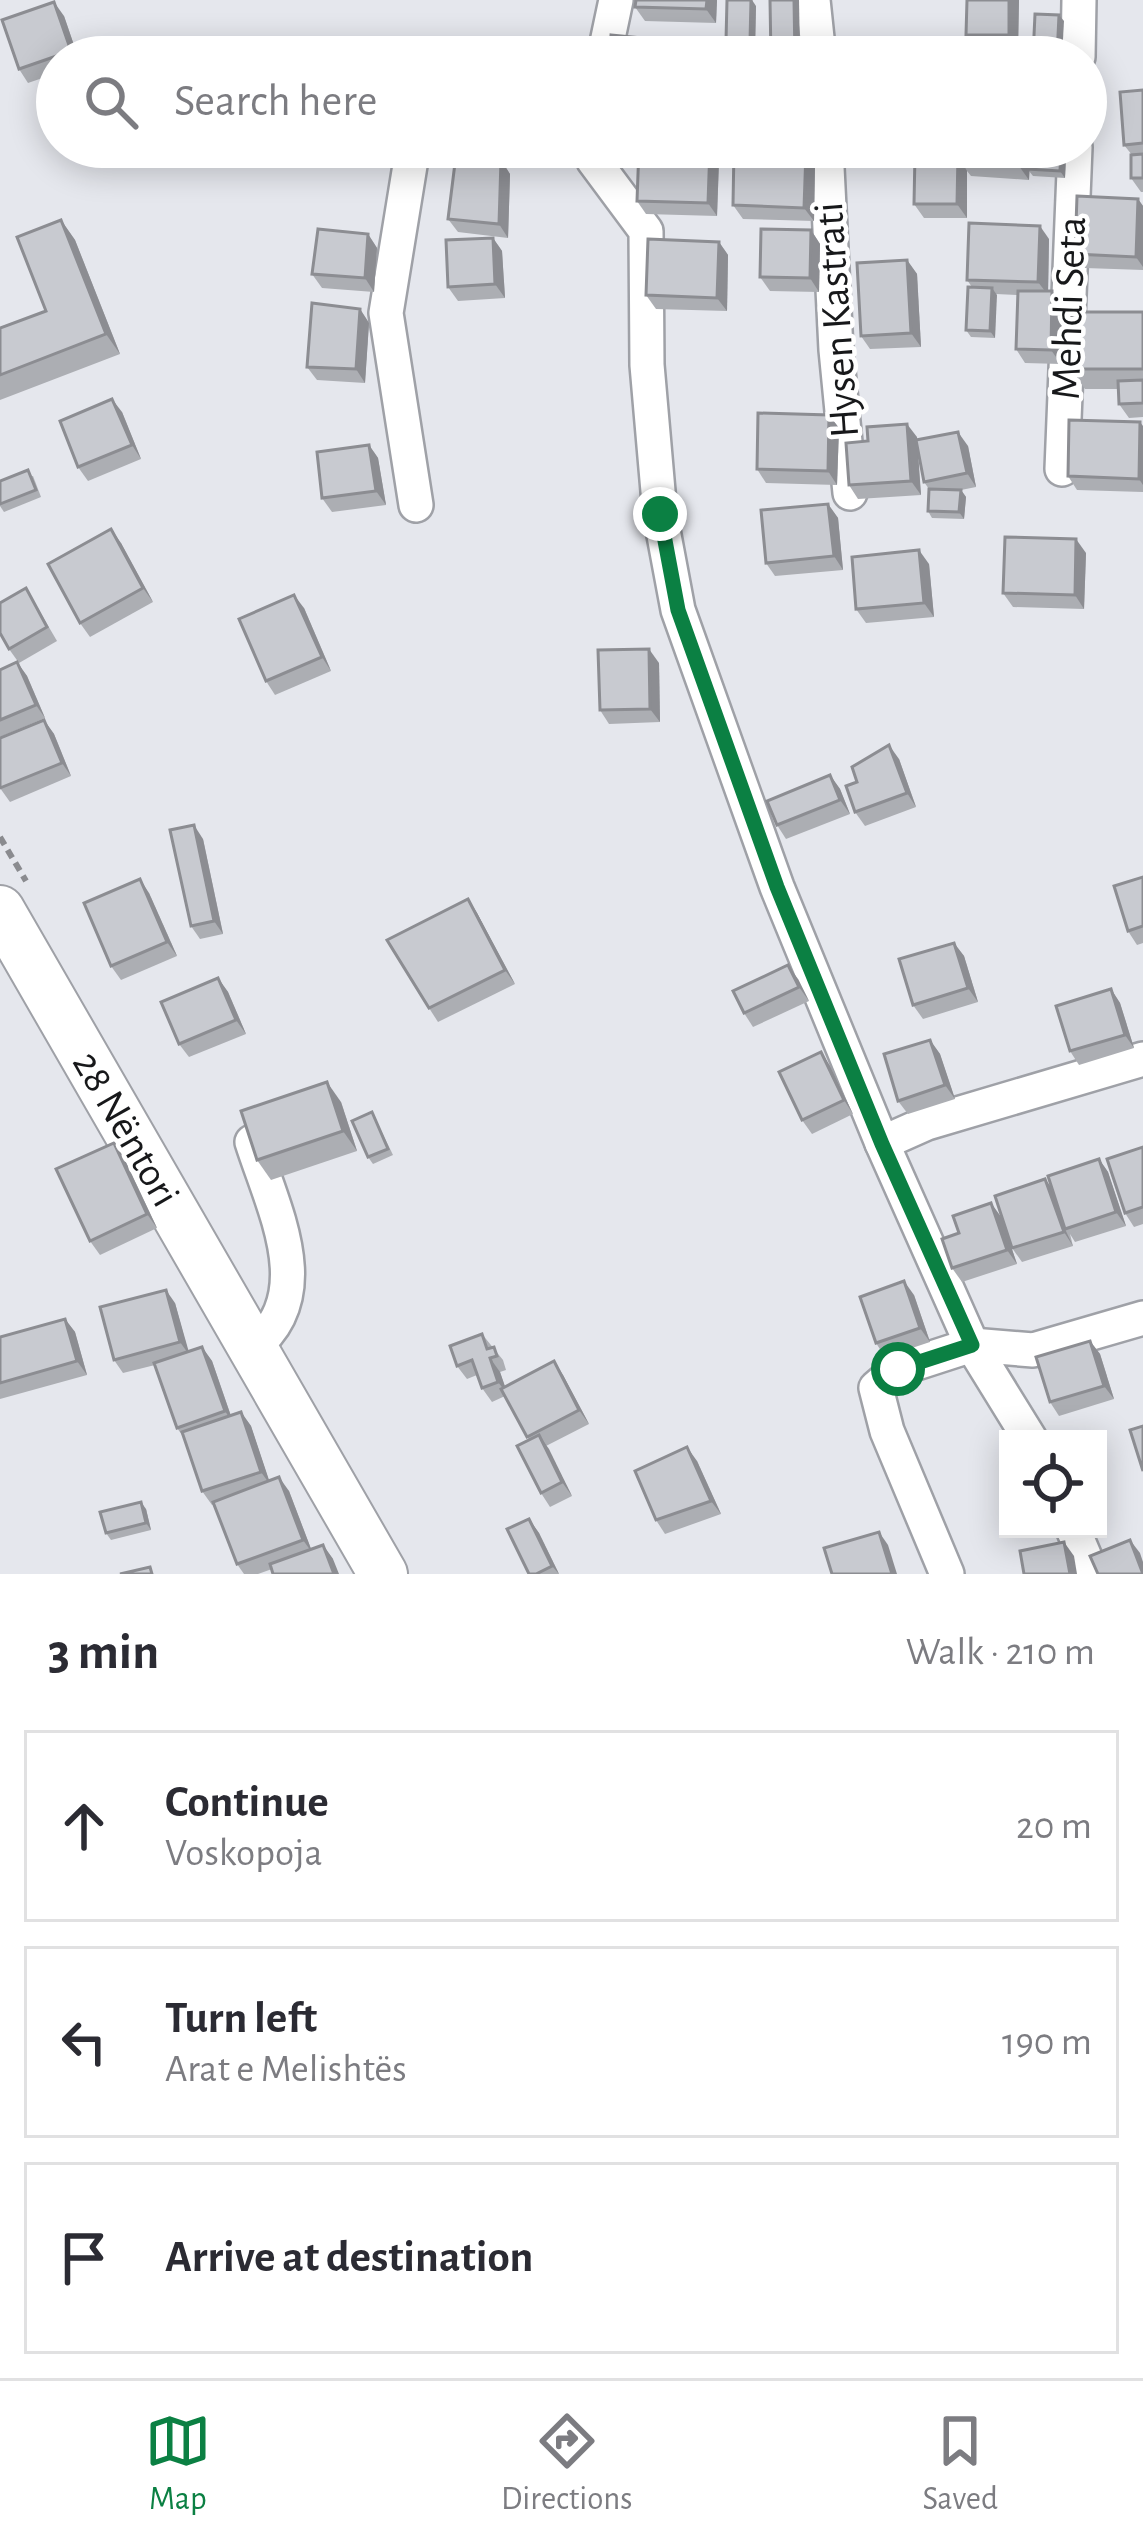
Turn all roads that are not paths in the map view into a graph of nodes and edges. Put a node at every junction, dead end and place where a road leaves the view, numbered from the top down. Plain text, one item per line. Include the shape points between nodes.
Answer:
1 (616, 0) edge
2 (813, 0) edge
3 (1079, 0) edge
4 (608, 36) edge
5 (817, 36) edge
6 (1078, 36) edge
7 (410, 168) edge
8 (599, 168) edge
9 (827, 168) edge
10 (1074, 168) edge
11 (1062, 469) dead end
12 (850, 493) edge
13 (416, 505) dead end
14 (0, 910) edge
15 (1143, 1059) edge
16 (252, 1142) edge
17 (882, 1144) junction
18 (1143, 1318) edge
19 (972, 1345) junction
20 (251, 1349) junction
21 (1024, 1430) edge
22 (1077, 1538) edge
23 (383, 1574) edge
24 (947, 1574) edge
25 (1092, 1574) edge

1 - 4 street
2 - 5 street
3 - 6 street
7 - 13 street via 386,313
8 - 17 street via 646,231 647,365 678,610 777,887
9 - 12 street, Hysen Kastrati
10 - 11 street, Mehdi Seta
14 - 20 main road, 28 Nëntori
15 - 17 street
16 - 20 street via 291,1280 282,1318
17 - 19 street
18 - 19 street via 1033,1350
19 - 21 street
19 - 24 street via 898,1369 876,1388
20 - 23 main road, 28 Nëntori
22 - 25 street

